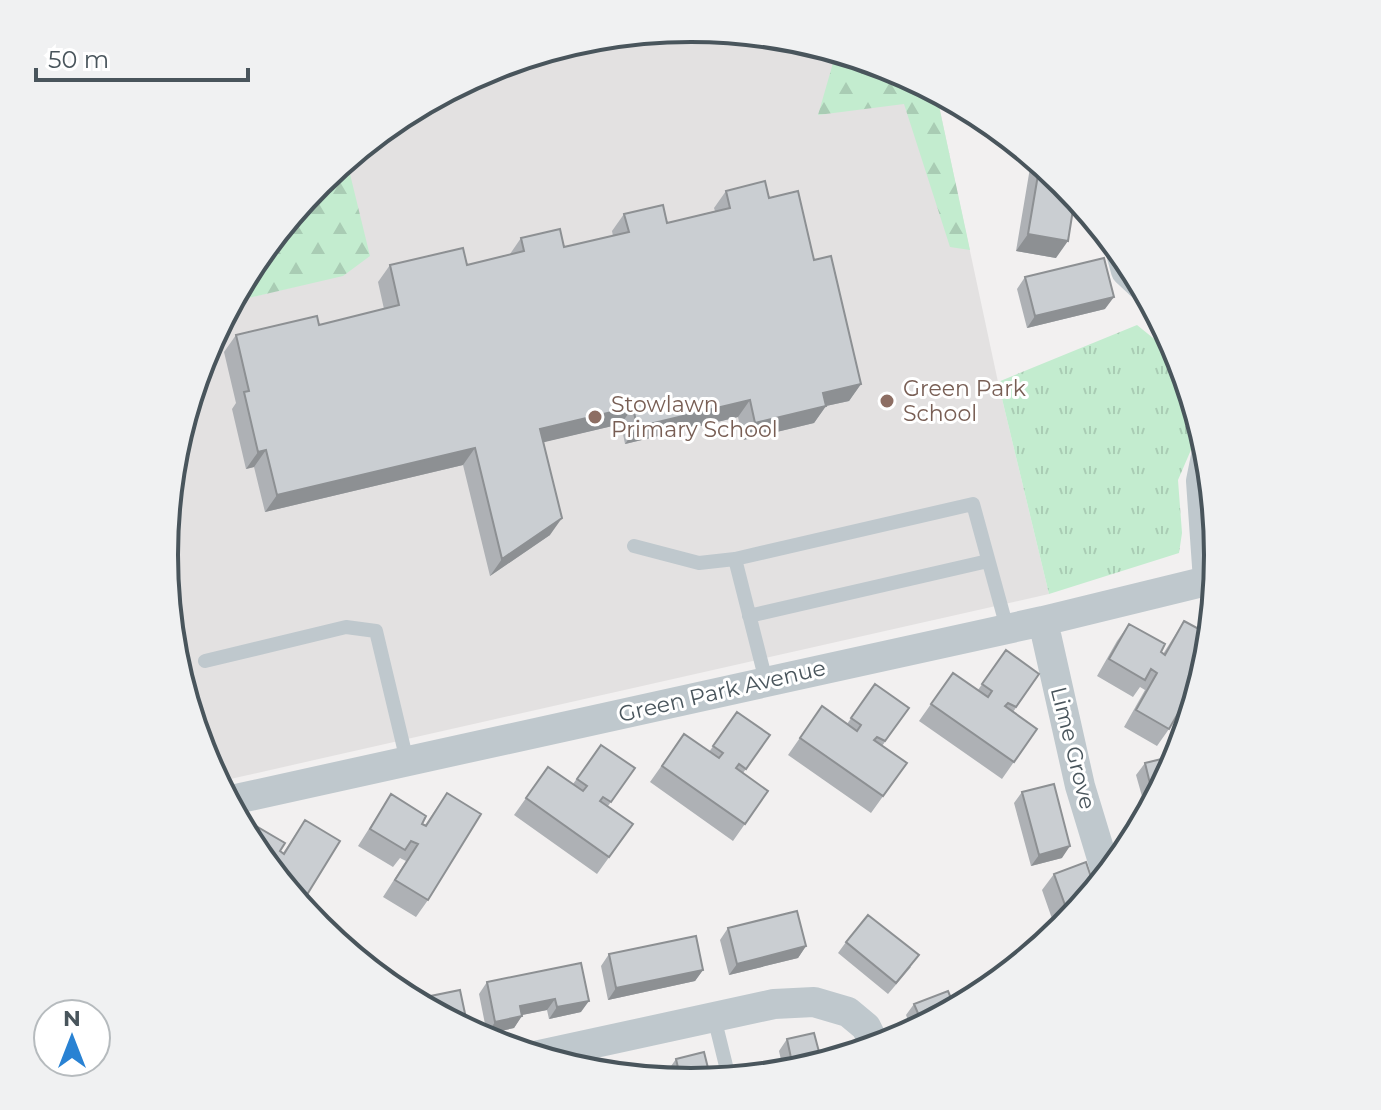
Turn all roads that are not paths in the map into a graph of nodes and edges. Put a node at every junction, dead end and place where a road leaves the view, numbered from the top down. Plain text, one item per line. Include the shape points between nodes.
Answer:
1 (634, 546) dead end
2 (735, 559) junction
3 (988, 561) junction
4 (1202, 582) edge
5 (749, 616) junction
6 (1043, 621) junction
7 (1007, 628) junction
8 (205, 661) dead end
9 (766, 681) junction
10 (407, 761) junction
11 (239, 798) edge
12 (1102, 860) edge
13 (714, 1017) junction
14 (870, 1035) edge
15 (558, 1051) edge
16 (726, 1067) edge

1 - 2 lane via 699,563
2 - 3 lane via 973,504
2 - 5 lane
3 - 5 lane
3 - 7 lane
4 - 6 street, Green Park Avenue
5 - 9 lane
6 - 7 street, Green Park Avenue
6 - 12 street, Lime Grove
7 - 9 street, Green Park Avenue
8 - 10 lane via 346,627 376,631
9 - 10 street, Green Park Avenue
10 - 11 street, Green Park Avenue
13 - 14 street via 814,1002 848,1012
13 - 15 street
13 - 16 lane

